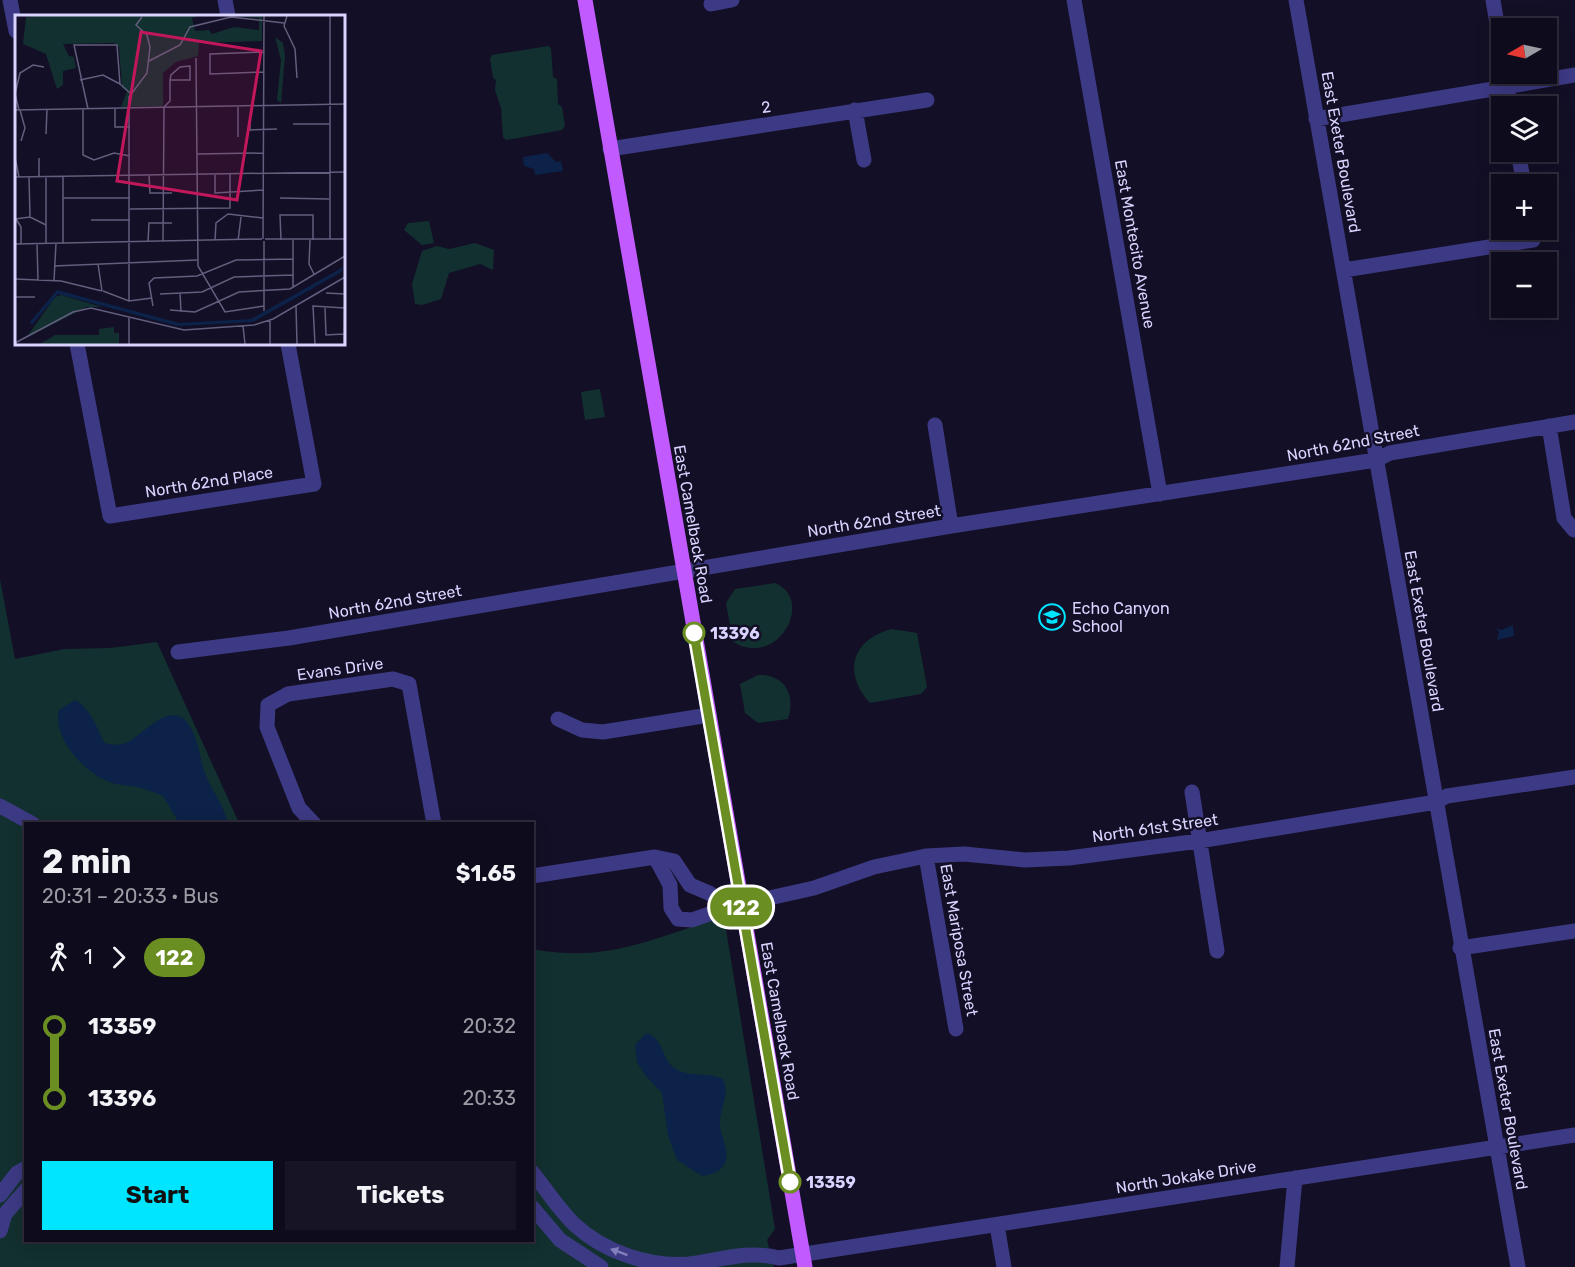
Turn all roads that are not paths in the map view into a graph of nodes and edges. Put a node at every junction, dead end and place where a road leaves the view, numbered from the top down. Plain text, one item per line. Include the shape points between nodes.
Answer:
1 (10, 0) edge
2 (225, 0) edge
3 (585, 0) edge
4 (732, 0) edge
5 (1074, 0) edge
6 (1296, 0) edge
7 (1493, 0) edge
8 (711, 4) dead end
9 (228, 15) edge
10 (1496, 18) edge
11 (15, 26) edge
12 (1575, 75) edge
13 (1557, 76) edge
14 (1491, 83) edge
15 (927, 100) dead end
16 (855, 110) junction
17 (1316, 119) junction
18 (610, 149) junction
19 (864, 159) dead end
20 (1505, 240) edge
21 (1344, 270) junction
22 (76, 345) edge
23 (288, 345) edge
24 (1575, 422) edge
25 (935, 425) dead end
26 (1549, 426) junction
27 (1376, 460) junction
28 (1160, 494) junction
29 (951, 526) junction
30 (1574, 530) edge
31 (683, 571) junction
32 (178, 652) dead end
33 (709, 715) junction
34 (558, 719) dead end
35 (1575, 777) edge
36 (1192, 792) dead end
37 (1436, 802) junction
38 (0, 806) edge
39 (29, 822) edge
40 (312, 822) edge
41 (434, 822) edge
42 (1199, 841) junction
43 (926, 856) junction
44 (655, 857) junction
45 (534, 876) edge
46 (690, 885) junction
47 (670, 894) junction
48 (735, 905) junction
49 (1575, 931) edge
50 (1460, 948) junction
51 (1217, 951) dead end
52 (956, 1029) dead end
53 (1575, 1135) edge
54 (1497, 1146) junction
55 (24, 1169) edge
56 (534, 1175) edge
57 (1295, 1178) junction
58 (24, 1192) edge
59 (0, 1195) edge
60 (534, 1209) edge
61 (997, 1226) junction
62 (0, 1231) edge
63 (779, 1258) junction
64 (804, 1261) edge
65 (644, 1264) edge
66 (601, 1267) edge
67 (766, 1267) edge
68 (1004, 1267) edge
69 (1287, 1267) edge
70 (1518, 1267) edge

1 - 11 street
2 - 9 street
3 - 18 main road, East Camelback Road
4 - 8 street
5 - 28 street, East Montecito Avenue
6 - 17 street, East Exeter Boulevard
7 - 10 street
12 - 13 street
14 - 17 street
15 - 16 street, 2
16 - 18 street, 2
16 - 19 street
17 - 21 street, East Exeter Boulevard
18 - 31 main road, East Camelback Road
20 - 21 street
21 - 27 street, East Exeter Boulevard
22 - 23 street, North 62nd Place via 110,516 314,484
24 - 26 street, North 62nd Street
25 - 29 street
26 - 27 street, North 62nd Street via 1390,453
26 - 30 street via 1564,518
27 - 28 street, North 62nd Street
27 - 37 street, East Exeter Boulevard
28 - 29 street, North 62nd Street
29 - 31 street, North 62nd Street
31 - 32 street, North 62nd Street via 289,638
31 - 33 main road, East Camelback Road
33 - 34 street via 603,732 582,730
33 - 48 main road, East Camelback Road
35 - 37 street, North 61st Street via 1447,796
36 - 42 street
37 - 42 street, North 61st Street
37 - 50 street, East Exeter Boulevard
38 - 39 street
40 - 41 street, Evans Drive via 298,808 267,727 268,705 288,694 393,679 409,684 412,692
42 - 43 street, North 61st Street via 1058,859
42 - 51 street
43 - 48 street, North 61st Street
43 - 52 street, East Mariposa Street
44 - 45 street
44 - 46 street via 674,861
44 - 47 street via 670,885
46 - 47 street via 680,885
46 - 48 street
47 - 48 street via 670,908 678,919 692,920
48 - 64 main road, East Camelback Road
49 - 50 street
50 - 54 street, East Exeter Boulevard
53 - 54 street, North Jokake Drive
54 - 57 street, North Jokake Drive
54 - 70 street, East Exeter Boulevard
55 - 59 street
65 -> 56 street via 603,1247 574,1225
57 - 61 street, North Jokake Drive
57 - 69 street
58 - 62 street via 5,1214
60 - 66 street via 560,1240
61 - 64 street, North Jokake Drive
61 - 68 street
63 - 64 street, North Jokake Drive
63 - 65 street via 759,1253 685,1264
63 - 67 street

